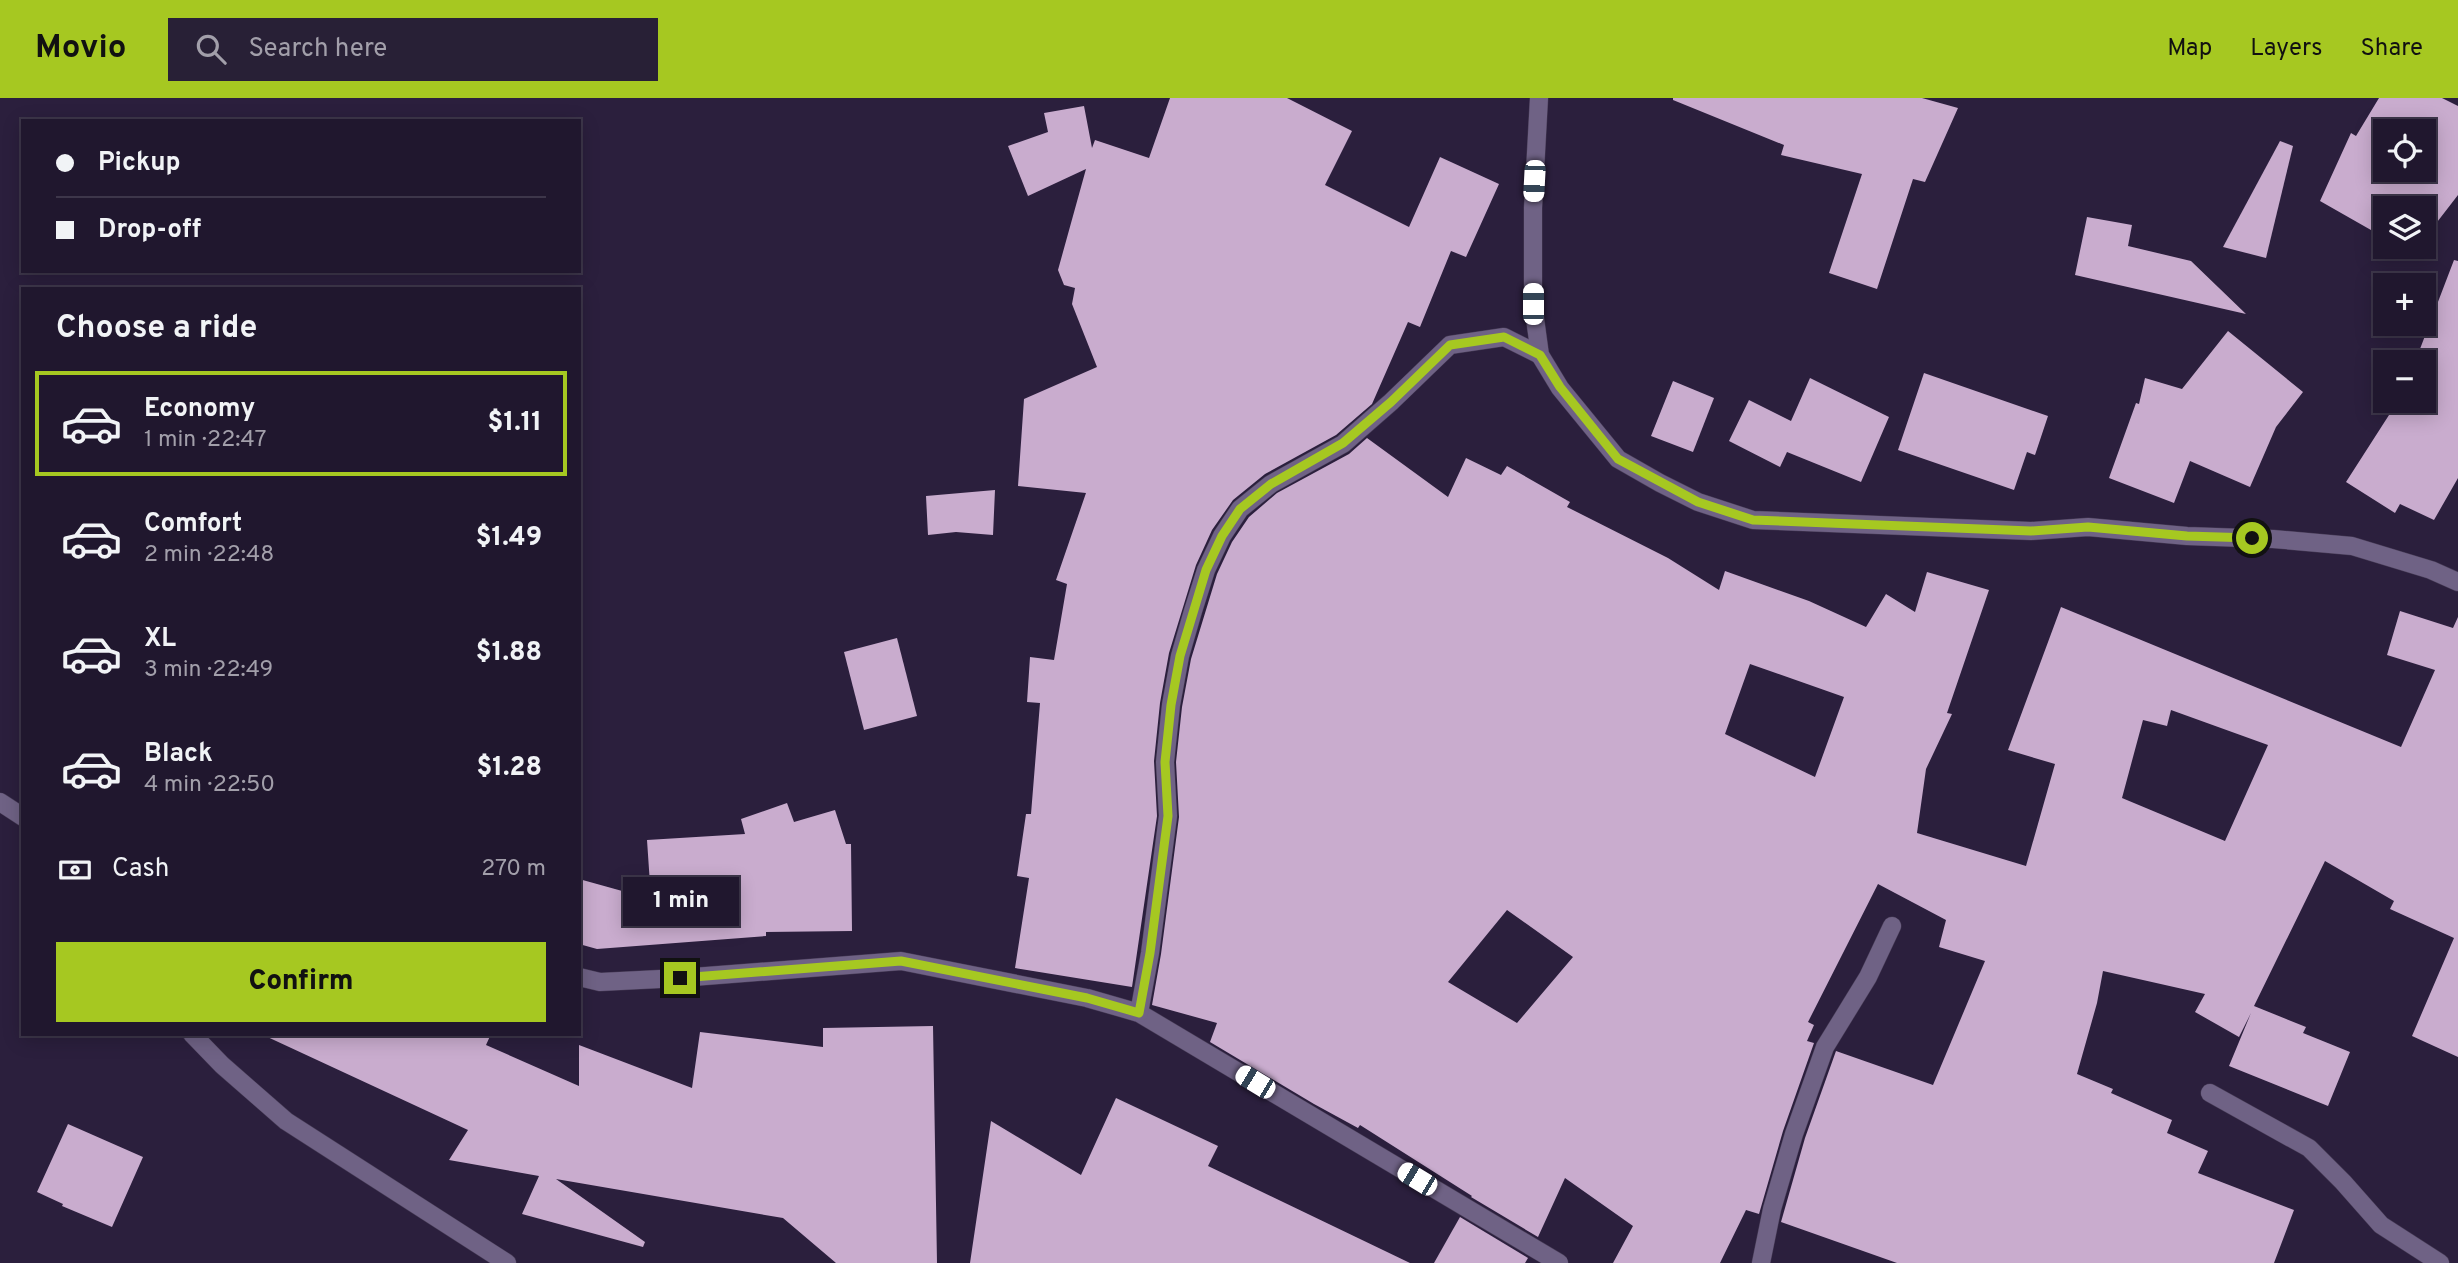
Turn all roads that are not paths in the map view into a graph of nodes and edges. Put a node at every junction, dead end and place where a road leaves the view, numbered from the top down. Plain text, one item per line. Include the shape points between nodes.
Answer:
1 (1539, 98) edge
2 (1540, 355) junction
3 (2458, 582) edge
4 (0, 802) edge
5 (21, 816) edge
6 (1892, 926) dead end
7 (581, 977) edge
8 (1139, 1013) junction
9 (194, 1036) edge
10 (2210, 1093) dead end
11 (507, 1263) edge
12 (1559, 1263) edge
13 (1761, 1263) edge
14 (2440, 1263) edge

1 - 2 street via 1533,304
2 - 3 street via 1618,459 1698,502 1753,520 2031,531 2088,527 2273,539 2352,546
2 - 8 street via 1504,337 1450,345 1343,443 1271,484 1240,509 1222,536 1193,611 1173,693 1165,762 1168,816
4 - 5 street
6 - 13 street via 1868,977 1825,1048 1794,1134
7 - 8 street via 600,982 680,978 901,961 1087,998
8 - 12 street
9 - 11 street via 286,1121
10 - 14 street via 2309,1148 2381,1225

